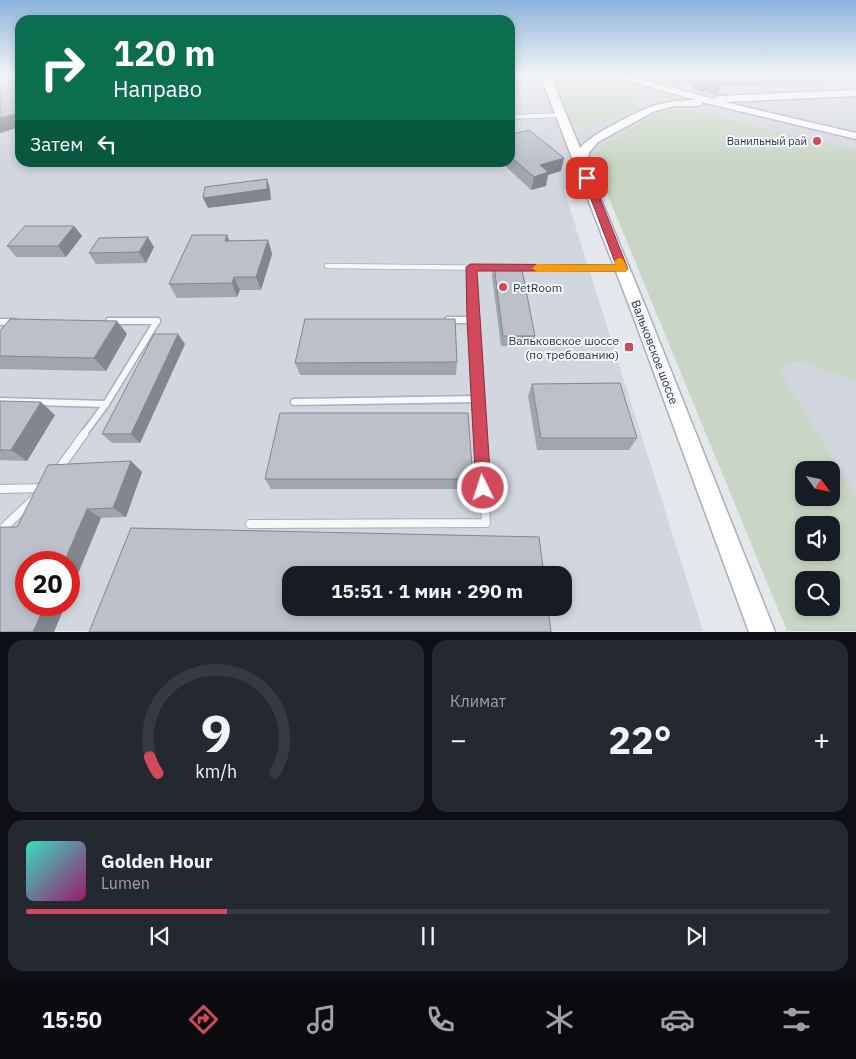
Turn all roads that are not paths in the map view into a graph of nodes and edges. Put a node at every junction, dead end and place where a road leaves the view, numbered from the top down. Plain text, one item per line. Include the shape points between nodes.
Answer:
1 (557, 104) edge
2 (653, 104) edge
3 (677, 104) edge
4 (700, 104) edge
5 (721, 104) edge
6 (732, 108) junction
7 (650, 109) junction
8 (561, 115) junction
9 (515, 117) edge
10 (624, 124) joint
11 (566, 126) junction
12 (602, 135) joint
13 (856, 136) edge
14 (586, 148) junction
15 (327, 266) dead end
16 (471, 267) junction
17 (622, 269) junction
18 (443, 320) edge
19 (473, 320) junction
20 (98, 321) edge
21 (0, 322) edge
22 (20, 322) edge
23 (478, 399) junction
24 (0, 401) edge
25 (294, 402) dead end
26 (106, 404) junction
27 (45, 488) junction
28 (0, 489) edge
29 (250, 524) dead end
30 (0, 531) edge
31 (762, 632) edge

1 - 8 main road, Вальковское шоссе
2 - 7 main road
3 - 7 main road
4 - 6 main road
5 - 6 main road
6 - 13 main road
7 - 10 main road
8 - 9 lane
8 - 11 main road, Вальковское шоссе
10 - 12 main road
11 - 14 main road, Вальковское шоссе
11 - 14 main road via 576,133
12 - 14 main road
14 - 17 main road, Вальковское шоссе
15 - 16 lane
16 - 17 lane
16 - 19 lane
17 - 31 main road, Вальковское шоссе
18 - 19 lane
19 - 23 lane
20 - 26 lane via 157,321
21 - 22 lane
23 - 25 lane
23 - 29 lane via 486,523
24 - 26 lane
26 - 27 lane
27 - 28 lane
27 - 30 lane

